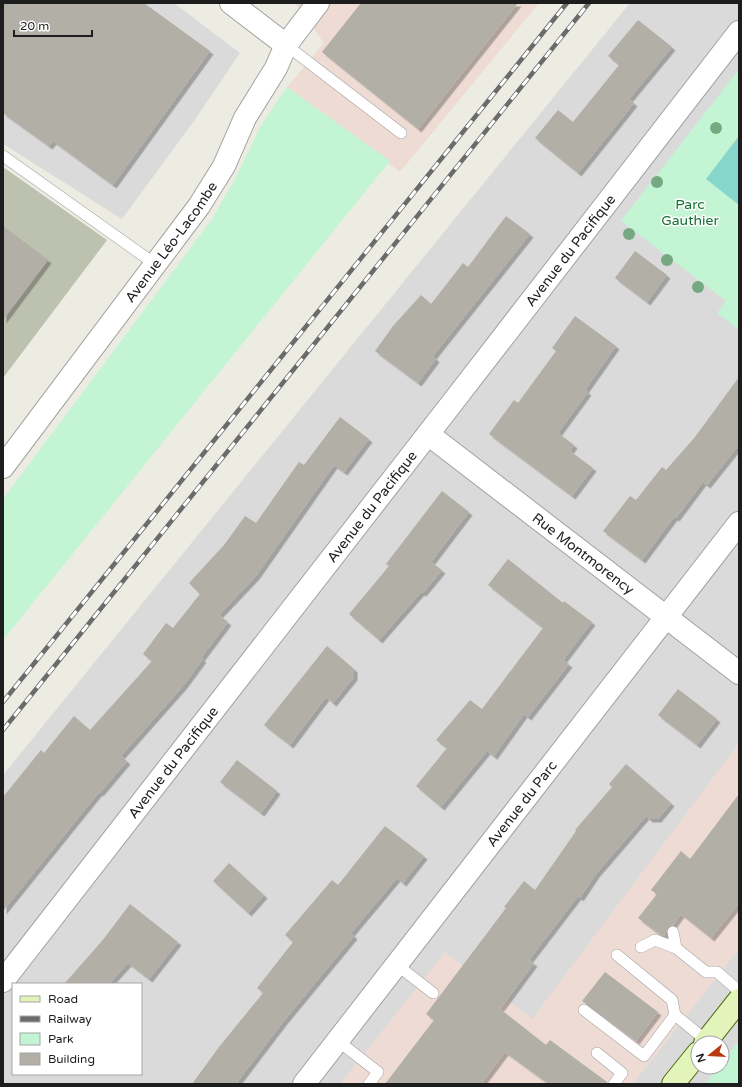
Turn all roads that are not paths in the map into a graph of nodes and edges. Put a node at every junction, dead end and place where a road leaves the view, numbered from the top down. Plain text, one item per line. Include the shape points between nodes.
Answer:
1 (231, 3) edge
2 (318, 3) edge
3 (739, 32) edge
4 (286, 45) junction
5 (401, 133) dead end
6 (3, 156) edge
7 (155, 264) junction
8 (428, 434) junction
9 (3, 467) edge
10 (739, 523) edge
11 (666, 617) junction
12 (739, 673) edge
13 (673, 932) dead end
14 (641, 947) dead end
15 (676, 948) junction
16 (617, 955) dead end
17 (397, 965) junction
18 (3, 981) edge
19 (739, 991) edge
20 (433, 994) dead end
21 (739, 1000) edge
22 (584, 1010) dead end
23 (675, 1015) junction
24 (693, 1035) edge
25 (712, 1035) edge
26 (338, 1040) junction
27 (597, 1053) dead end
28 (690, 1063) edge
29 (304, 1084) edge
30 (369, 1084) edge
31 (614, 1084) edge
32 (674, 1084) edge

1 - 4 street
2 - 4 street, Avenue Léo-Lacombe
3 - 8 street, Avenue du Pacifique
4 - 5 lane
4 - 7 street, Avenue Léo-Lacombe via 276,68 245,118 218,176 199,206
6 - 7 lane
7 - 9 street, Avenue Léo-Lacombe
8 - 11 street, Rue Montmorency
8 - 18 street, Avenue du Pacifique
10 - 11 street, Avenue du Parc
11 - 12 street, Rue Montmorency
11 - 17 street, Avenue du Parc
13 - 15 lane
14 - 15 lane via 656,940
15 - 19 lane via 706,972 717,972
16 - 23 lane via 672,1000
17 - 20 lane
17 - 26 street, Avenue du Parc
21 - 25 street
22 - 23 lane via 644,1056
23 - 24 lane
26 - 29 street, Avenue du Parc
26 - 30 lane via 378,1072
27 - 31 lane via 622,1073
28 - 32 street

